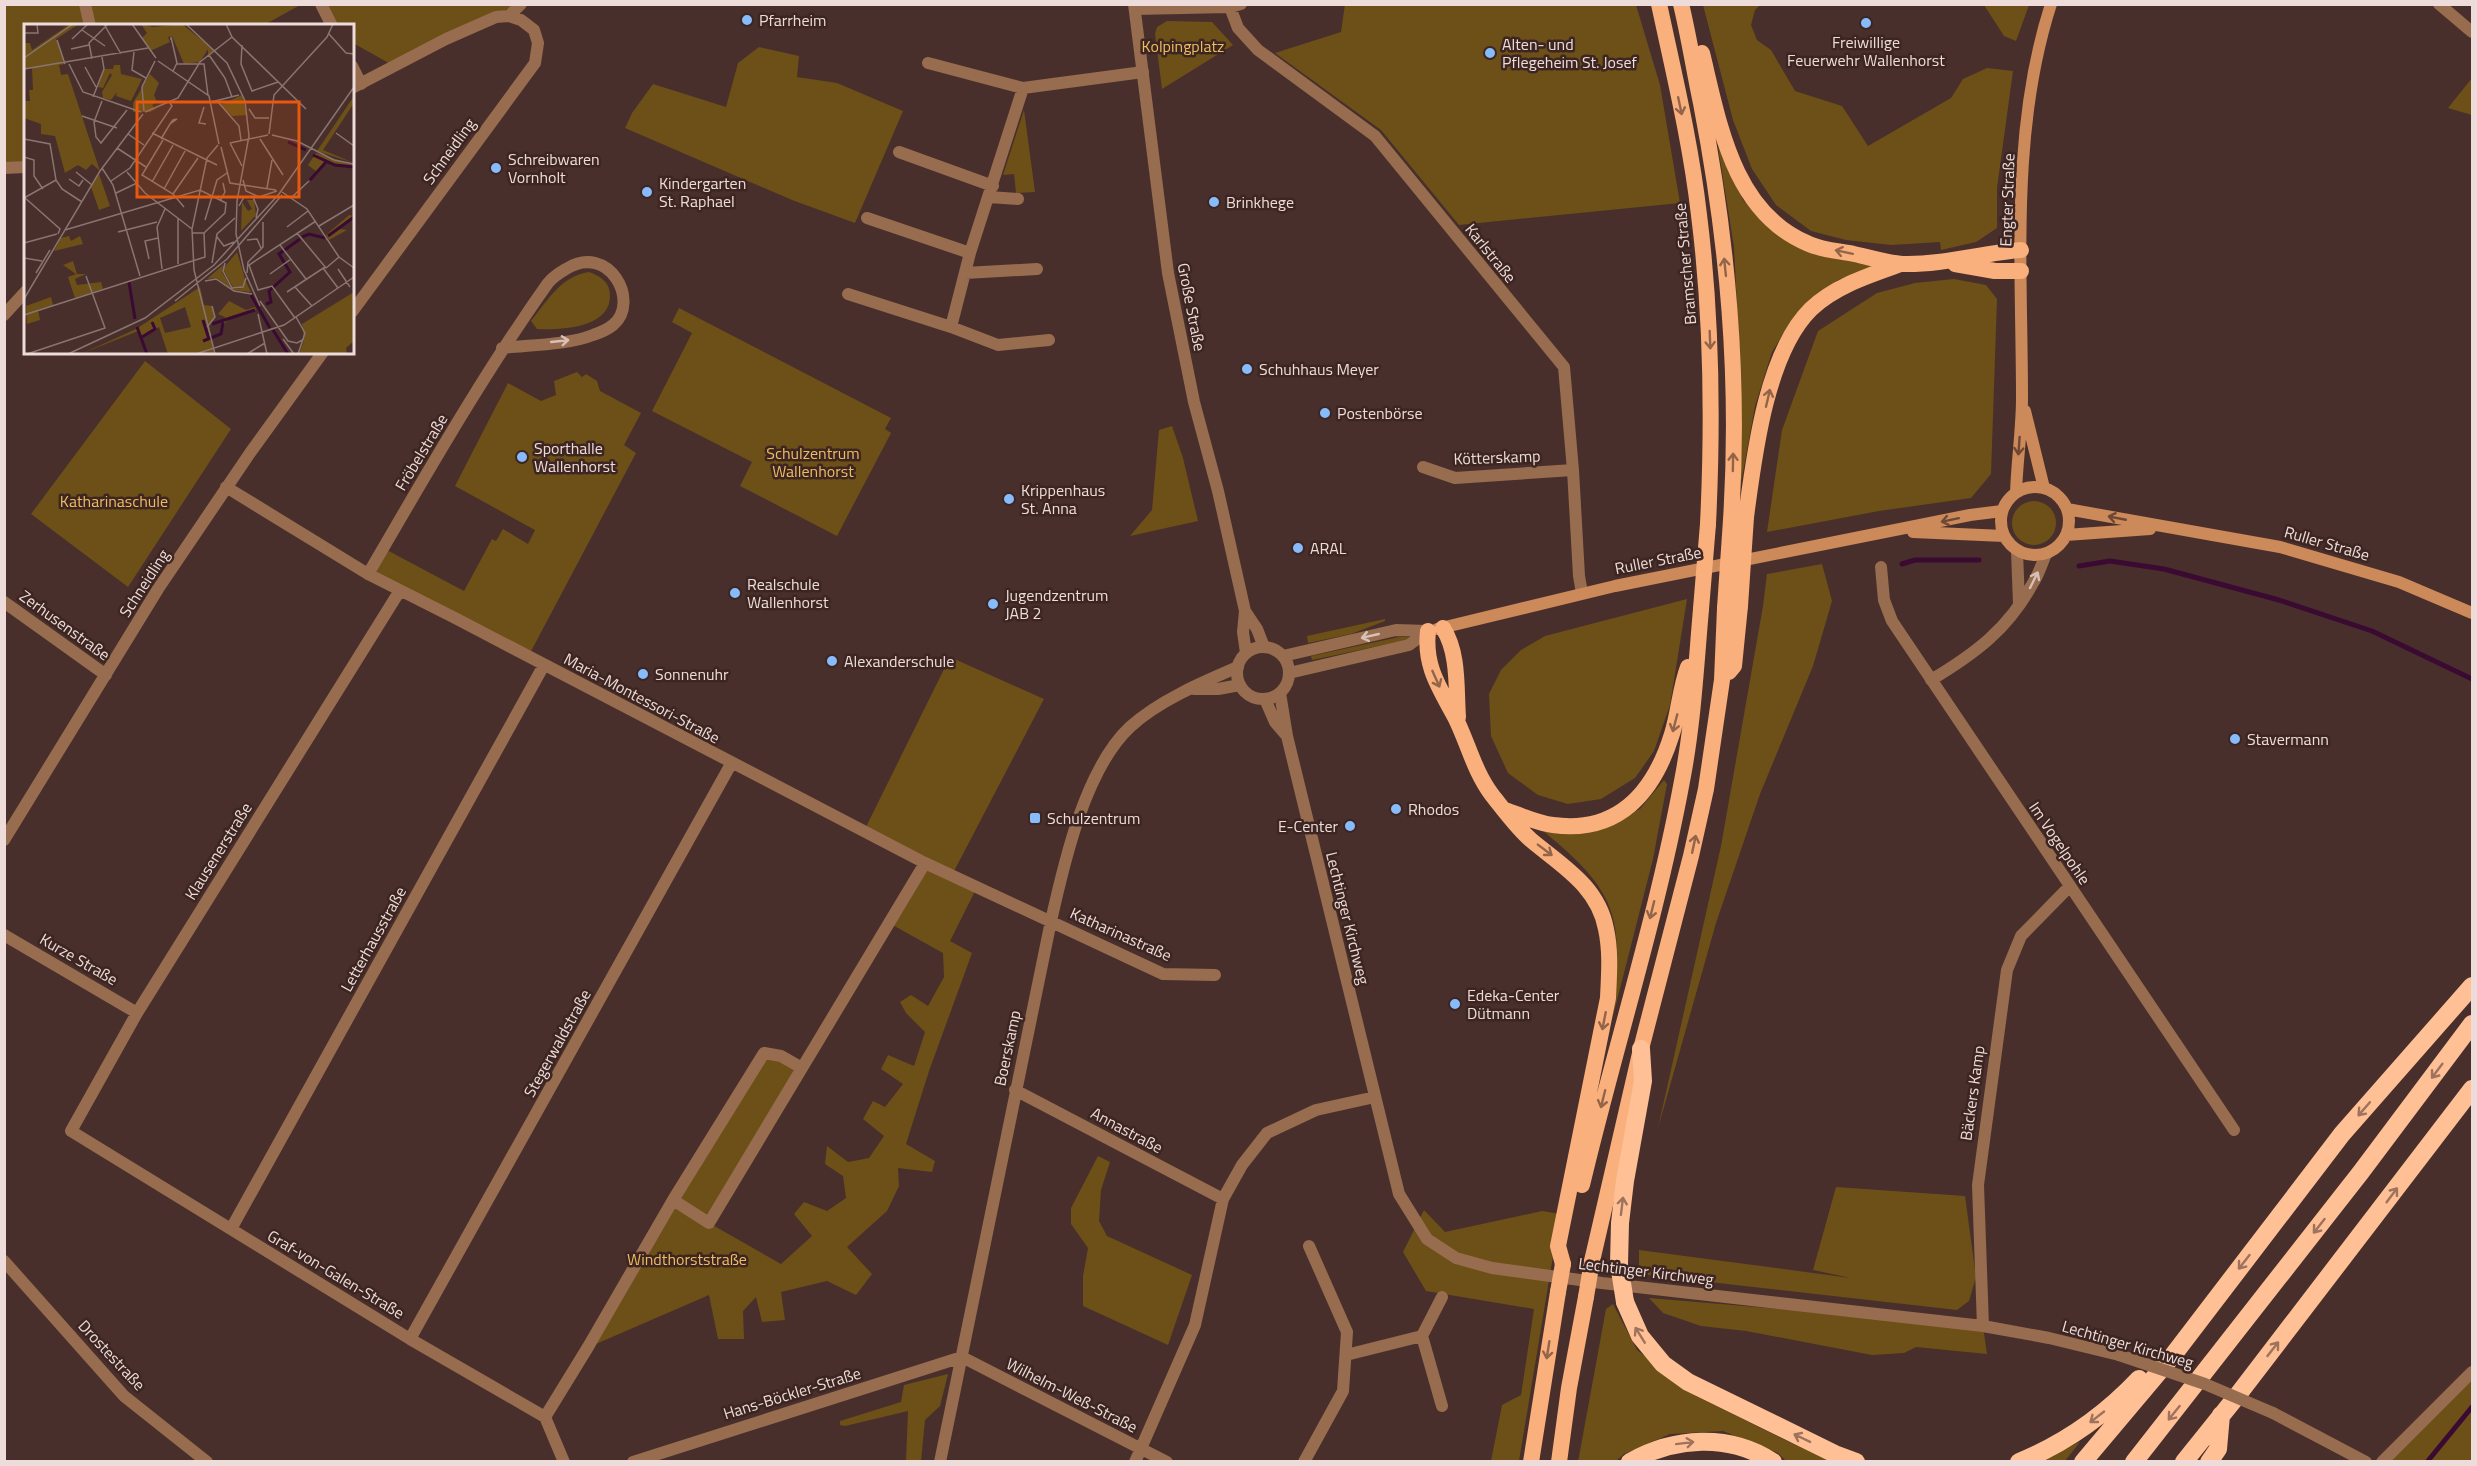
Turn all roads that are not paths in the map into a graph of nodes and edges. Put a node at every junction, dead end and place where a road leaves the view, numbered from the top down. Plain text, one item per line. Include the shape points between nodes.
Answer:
1 (86, 4) edge
2 (321, 4) edge
3 (521, 4) edge
4 (1659, 4) edge
5 (2051, 4) edge
6 (2439, 4) edge
7 (1236, 6) edge
8 (1135, 7) edge
9 (1682, 8) edge
10 (509, 16) junction
11 (90, 24) edge
12 (331, 24) edge
13 (2472, 32) edge
14 (928, 63) dead end
15 (1143, 72) junction
16 (357, 86) edge
17 (1023, 88) junction
18 (899, 152) dead end
19 (24, 167) edge
20 (4, 168) edge
21 (991, 192) junction
22 (1018, 199) dead end
23 (867, 218) dead end
24 (2021, 250) junction
25 (970, 254) junction
26 (1942, 262) junction
27 (1902, 264) junction
28 (1037, 269) dead end
29 (2021, 271) junction
30 (965, 273) junction
31 (24, 293) edge
32 (849, 294) dead end
33 (354, 309) edge
34 (4, 315) edge
35 (951, 327) junction
36 (1049, 340) dead end
37 (502, 348) junction
38 (322, 354) edge
39 (2022, 399) junction
40 (1423, 467) dead end
41 (1573, 470) junction
42 (226, 487) junction
43 (2044, 489) junction
44 (2016, 493) junction
45 (2067, 509) junction
46 (2002, 511) junction
47 (1738, 519) junction
48 (2166, 528) junction
49 (1897, 531) junction
50 (2066, 535) junction
51 (2004, 536) junction
52 (2017, 551) junction
53 (2046, 554) junction
54 (1881, 567) dead end
55 (368, 574) junction
56 (399, 592) junction
57 (1582, 593) junction
58 (4, 602) edge
59 (2019, 604) junction
60 (1245, 611) junction
61 (2472, 613) edge
62 (1435, 629) junction
63 (1264, 647) junction
64 (1698, 648) junction
65 (1246, 653) junction
66 (1283, 656) junction
67 (544, 665) junction
68 (1238, 667) junction
69 (1289, 673) junction
70 (106, 675) junction
71 (1931, 680) junction
72 (1240, 685) junction
73 (1192, 689) junction
74 (1281, 693) junction
75 (1265, 699) junction
76 (1458, 724) junction
77 (1287, 736) junction
78 (731, 764) junction
79 (1503, 809) junction
80 (4, 840) edge
81 (925, 863) junction
82 (2069, 887) junction
83 (1051, 921) junction
84 (4, 935) edge
85 (1215, 975) dead end
86 (2472, 986) edge
87 (137, 1012) junction
88 (2472, 1024) edge
89 (1641, 1049) junction
90 (802, 1068) junction
91 (2472, 1089) edge
92 (1015, 1090) junction
93 (1375, 1097) junction
94 (2234, 1130) dead end
95 (71, 1131) joint
96 (1224, 1199) junction
97 (673, 1200) junction
98 (231, 1229) junction
99 (1309, 1246) dead end
100 (1563, 1259) junction
101 (4, 1260) edge
102 (1442, 1297) dead end
103 (1983, 1326) junction
104 (1422, 1336) junction
105 (410, 1339) junction
106 (2174, 1354) junction
107 (1346, 1355) junction
108 (962, 1357) junction
109 (2472, 1372) edge
110 (1442, 1406) dead end
111 (2221, 1415) junction
112 (545, 1417) junction
113 (1140, 1448) junction
114 (207, 1461) edge
115 (564, 1461) edge
116 (633, 1461) edge
117 (940, 1461) edge
118 (1135, 1461) edge
119 (1167, 1461) edge
120 (1304, 1461) edge
121 (1531, 1461) edge
122 (1559, 1461) edge
123 (1630, 1461) edge
124 (1773, 1461) edge
125 (1856, 1461) edge
126 (2019, 1461) edge
127 (2083, 1461) edge
128 (2134, 1461) edge
129 (2184, 1461) edge
130 (2209, 1461) edge
131 (2366, 1461) edge
132 (2382, 1461) edge

1 - 11 street
2 - 12 street
3 - 10 street
4 -> 64 highway, Bramscher Straße, bridge via 1699,213 1708,303 1712,407
5 - 24 main road, Engter Straße via 2027,117
6 - 13 street
7 - 8 street
7 - 41 street, Karlstraße via 1238,28 1258,50 1375,136 1564,367
8 - 15 street, Große Straße
27 -> 9 highway via 1811,245 1787,234 1760,208 1730,157 1696,30
47 -> 9 highway via 1729,298 1717,197
10 - 16 street via 487,20
10 - 33 street, Schneidling via 534,30 538,43 535,63
14 - 17 street
15 - 17 street
15 - 60 street, Große Straße via 1168,273 1194,402
17 - 21 street
18 - 21 street
19 - 20 street
21 - 22 street
21 - 25 street
23 - 25 street
24 - 26 highway
24 - 29 main road, Engter Straße
25 - 30 street
26 - 27 highway
26 - 29 highway
47 -> 27 highway via 1772,379 1795,328 1828,295
28 - 30 street
29 - 39 main road, Engter Straße
30 - 35 street
31 - 34 street
32 - 35 street
35 - 36 street via 998,345
37 -> 37 street, Fröbelstraße via 581,339 614,324 623,309 621,287 614,274 598,262 583,261 552,277
37 - 55 street, Fröbelstraße
38 - 42 street, Schneidling
39 - 43 main road, Engter Straße
39 -> 44 main road, Engter Straße
40 - 41 street, Kötterskamp via 1455,477
41 - 57 street, Karlstraße
42 - 55 street, Maria-Montessori-Straße
42 - 70 street, Schneidling
43 - 44 main road
43 - 45 main road
44 - 46 main road
48 -> 45 main road, Ruller Straße
45 - 50 main road
46 -> 49 main road, Ruller Straße
46 - 51 main road
89 -> 47 highway, bridge via 1691,856 1714,743 1722,680 1734,666 1732,607
48 - 50 main road, Ruller Straße
48 - 61 main road, Ruller Straße via 2239,538 2337,562 2399,582
49 - 51 main road, Ruller Straße
49 - 57 main road, Ruller Straße
50 - 53 main road
51 - 52 main road
52 - 53 main road via 2026,555
52 - 59 street
59 -> 53 street via 2034,583
54 - 71 street, Im Vogelpohle via 1884,600 1892,621
55 - 56 street, Maria-Montessori-Straße
56 - 67 street, Maria-Montessori-Straße
56 - 87 street, Klausenerstraße
57 - 62 main road, Ruller Straße
58 - 70 street, Zerhusenstraße
59 - 71 street via 1997,634
60 - 63 street, Große Straße
60 - 65 street, Große Straße
62 -> 66 street, Ruller Straße via 1395,630
62 - 69 street, Ruller Straße via 1409,645
62 - 76 highway via 1449,638
62 -> 76 highway via 1426,650
63 - 65 street
63 - 66 street
64 -> 79 highway via 1686,669 1671,736 1654,777 1636,802 1618,815 1574,827 1551,825
64 -> 100 highway, Bramscher Straße via 1694,702 1667,853
65 - 68 street
66 - 69 street
67 - 78 street, Maria-Montessori-Straße
67 - 98 street, Letterhausstraße
68 - 72 street
68 - 73 street, Boerskamp
69 - 74 street
70 - 80 street, Schneidling
71 - 82 street, Im Vogelpohle
72 - 73 street, Boerskamp
72 - 75 street via 1251,696
73 - 83 street, Boerskamp via 1150,711 1113,747 1088,797 1064,860
74 - 75 street
74 - 77 street, Lechtinger Kirchweg
75 - 77 street, Lechtinger Kirchweg via 1275,722
76 - 79 highway via 1479,776
77 - 93 street, Lechtinger Kirchweg
78 - 81 street, Maria-Montessori-Straße
78 - 105 street, Stegerwaldstraße
79 -> 100 highway via 1530,839 1585,885 1606,927 1610,959 1608,998 1558,1246
81 - 83 street, Maria-Montessori-Straße
81 - 90 street
82 - 94 street, Im Vogelpohle
82 - 103 street, Bäckers Kamp via 2020,936 2007,970 1978,1185
83 - 85 street, Katharinastraße via 1162,974
83 - 92 street, Boerskamp
84 - 87 street, Kurze Straße
86 -> 106 highway via 2342,1134
87 - 95 street, Klausenerstraße
88 -> 128 highway
89 - 122 highway, bridge via 1592,1260
125 -> 89 highway, bridge via 1688,1382 1663,1364 1640,1336 1625,1302 1619,1264 1625,1181 1643,1081
90 - 97 street via 781,1056 764,1053
90 - 97 street via 708,1222
111 -> 91 highway
92 - 96 street, Annastraße
92 - 108 street, Boerskamp
93 - 96 street via 1316,1110 1267,1133 1242,1165
93 - 103 street, Lechtinger Kirchweg via 1399,1194 1427,1239 1456,1258 1492,1268 1602,1283
95 - 98 street, Graf-von-Galen-Straße
96 - 113 street via 1195,1325
97 - 112 street
98 - 105 street, Graf-von-Galen-Straße
99 - 107 street via 1347,1332
100 -> 121 highway, bridge
101 - 114 street, Drostestraße via 124,1396
102 - 104 street
103 - 131 street, Lechtinger Kirchweg, bridge via 2119,1355 2205,1384 2273,1413
104 - 107 street
104 - 110 street
105 - 112 street, Graf-von-Galen-Straße
106 -> 126 highway via 2154,1363 2104,1412 2075,1434
106 - 127 highway
107 - 120 street via 1343,1391
108 - 113 street, Wilhelm-Weß-Straße
108 - 116 street, Hans-Böckler-Straße
108 - 117 street, Boerskamp
109 - 132 street
111 - 129 highway
111 - 130 highway via 2218,1449
112 - 115 street
113 - 118 street
113 - 119 street, Wilhelm-Weß-Straße
123 -> 124 highway via 1678,1443 1702,1441 1730,1444

